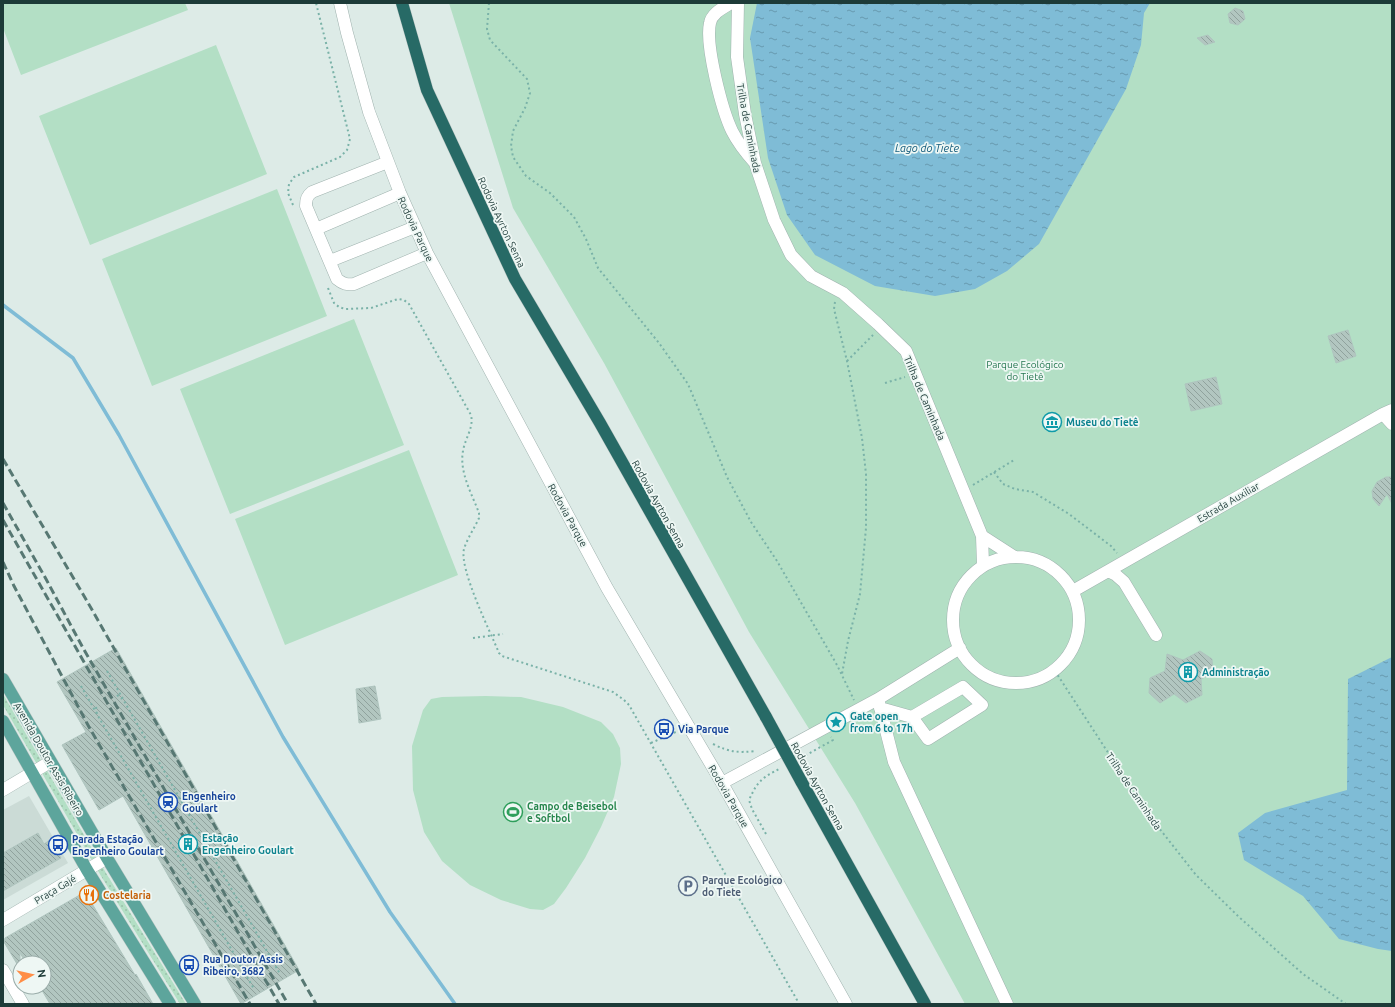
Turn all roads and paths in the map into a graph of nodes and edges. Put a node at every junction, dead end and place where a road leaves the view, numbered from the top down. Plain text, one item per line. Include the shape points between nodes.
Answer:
1 (316, 3) edge
2 (340, 3) edge
3 (402, 3) edge
4 (489, 3) edge
5 (731, 3) edge
6 (738, 3) edge
7 (388, 162) junction
8 (756, 163) junction
9 (400, 193) junction
10 (294, 207) dead end
11 (415, 227) junction
12 (316, 230) junction
13 (427, 253) junction
14 (330, 261) junction
15 (325, 281) dead end
16 (842, 293) junction
17 (881, 327) junction
18 (847, 361) junction
19 (915, 374) junction
20 (885, 383) dead end
21 (1388, 412) edge
22 (1392, 424) edge
23 (1014, 460) dead end
24 (994, 472) junction
25 (964, 491) junction
26 (982, 536) junction
27 (1013, 556) junction
28 (1124, 562) junction
29 (983, 564) junction
30 (1108, 571) junction
31 (1073, 591) junction
32 (503, 634) dead end
33 (491, 635) junction
34 (1156, 635) dead end
35 (473, 638) dead end
36 (960, 648) junction
37 (107, 671) dead end
38 (1055, 671) junction
39 (842, 675) junction
40 (3, 679) edge
41 (80, 686) dead end
42 (117, 695) dead end
43 (124, 700) junction
44 (879, 704) junction
45 (96, 707) dead end
46 (858, 710) junction
47 (96, 714) junction
48 (912, 717) junction
49 (3, 720) edge
50 (688, 726) junction
51 (827, 726) junction
52 (651, 743) junction
53 (702, 749) junction
54 (758, 751) dead end
55 (797, 760) dead end
56 (50, 762) junction
57 (783, 767) dead end
58 (32, 772) junction
59 (722, 783) junction
60 (3, 790) edge
61 (766, 835) dead end
62 (107, 858) junction
63 (87, 870) junction
64 (3, 920) edge
65 (3, 970) edge
66 (280, 974) dead end
67 (254, 989) dead end
68 (23, 1004) edge
69 (170, 1004) edge
70 (196, 1004) edge
71 (798, 1004) edge
72 (846, 1004) edge
73 (925, 1004) edge
74 (1008, 1004) edge
75 (1346, 1004) edge

1 - 10 path via 350,139 347,150 340,157 294,176 289,184 288,193
2 - 7 street, Rodovia Parque via 369,112
3 - 73 highway, Rodovia Ayrton Senna, bridge via 427,90 515,279 600,423
4 - 39 path via 487,29 490,40 527,79 530,92 510,146 513,157 526,176 550,193 574,217 598,268 659,343 688,384 727,477
5 - 8 street via 716,12 710,23 710,44 719,94 731,130 741,147
6 - 8 street, Trilha de Caminhada via 737,58 745,114
7 - 9 street, Rodovia Parque
7 - 12 street via 308,195 306,206
8 - 16 street, Trilha de Caminhada via 774,220 790,255 811,276
9 - 11 street, Rodovia Parque
9 - 12 street
11 - 13 street, Rodovia Parque
11 - 14 street
12 - 14 street
13 - 14 street via 348,285 337,279
13 - 50 street, Rodovia Parque via 607,588
15 - 33 path via 334,303 345,309 372,308 398,299 409,304 471,415 473,423 463,450 462,464 464,476 480,513 464,549 469,582
16 - 17 street, Trilha de Caminhada
16 - 18 path via 834,304 834,309
17 - 18 path
17 - 19 street, Trilha de Caminhada via 906,351
18 - 39 path via 862,438 866,474 866,528 860,594
19 - 20 path
19 - 25 street, Trilha de Caminhada
21 - 22 street
21 - 28 street, Estrada Auxiliar
23 - 24 path
24 - 25 path
24 - 28 path via 1003,484 1015,490 1033,492 1069,514 1111,546
25 - 26 street, Trilha de Caminhada
26 - 27 street
26 - 29 street, Trilha de Caminhada
27 - 29 street
27 - 31 street via 1047,564 1062,576
28 - 30 street, Estrada Auxiliar
29 - 36 street via 962,589 954,608 954,628
30 - 31 street, Estrada Auxiliar
30 - 34 street via 1124,582
31 - 38 street via 1080,620 1077,634 1073,648
32 - 33 path
33 - 35 path
33 - 52 path via 502,656 613,692 629,705
36 - 38 street via 973,666 991,678 1013,684 1035,681
36 - 44 street
37 - 43 path
38 - 75 path, Trilha de Caminhada via 1148,814 1196,875 1238,917 1303,974
39 - 46 path
40 - 56 main road, Avenida Doutor Assis Ribeiro
41 - 47 path
42 - 43 path
43 - 66 path
44 - 46 street
44 - 48 street
44 - 74 street via 894,762
45 - 47 path
46 - 51 street
47 - 67 path
48 - 48 street via 963,687 982,705 928,740
49 - 58 main road, Avenida Doutor Assis Ribeiro
50 - 52 path
50 - 53 street, Rodovia Parque
51 - 55 path via 833,740
51 - 59 street
52 - 71 path
53 - 54 path via 712,743 725,750 739,753
53 - 59 street, Rodovia Parque
56 - 58 street
56 - 62 main road, Avenida Doutor Assis Ribeiro
57 - 61 path via 763,777 749,800
58 - 60 street
58 - 63 main road, Avenida Doutor Assis Ribeiro
59 - 72 street, Rodovia Parque
62 - 63 street, Praça Gajé
62 - 70 main road, Avenida Doutor Assis Ribeiro
63 - 64 street, Praça Gajé
63 - 69 main road, Avenida Doutor Assis Ribeiro
65 - 68 street

